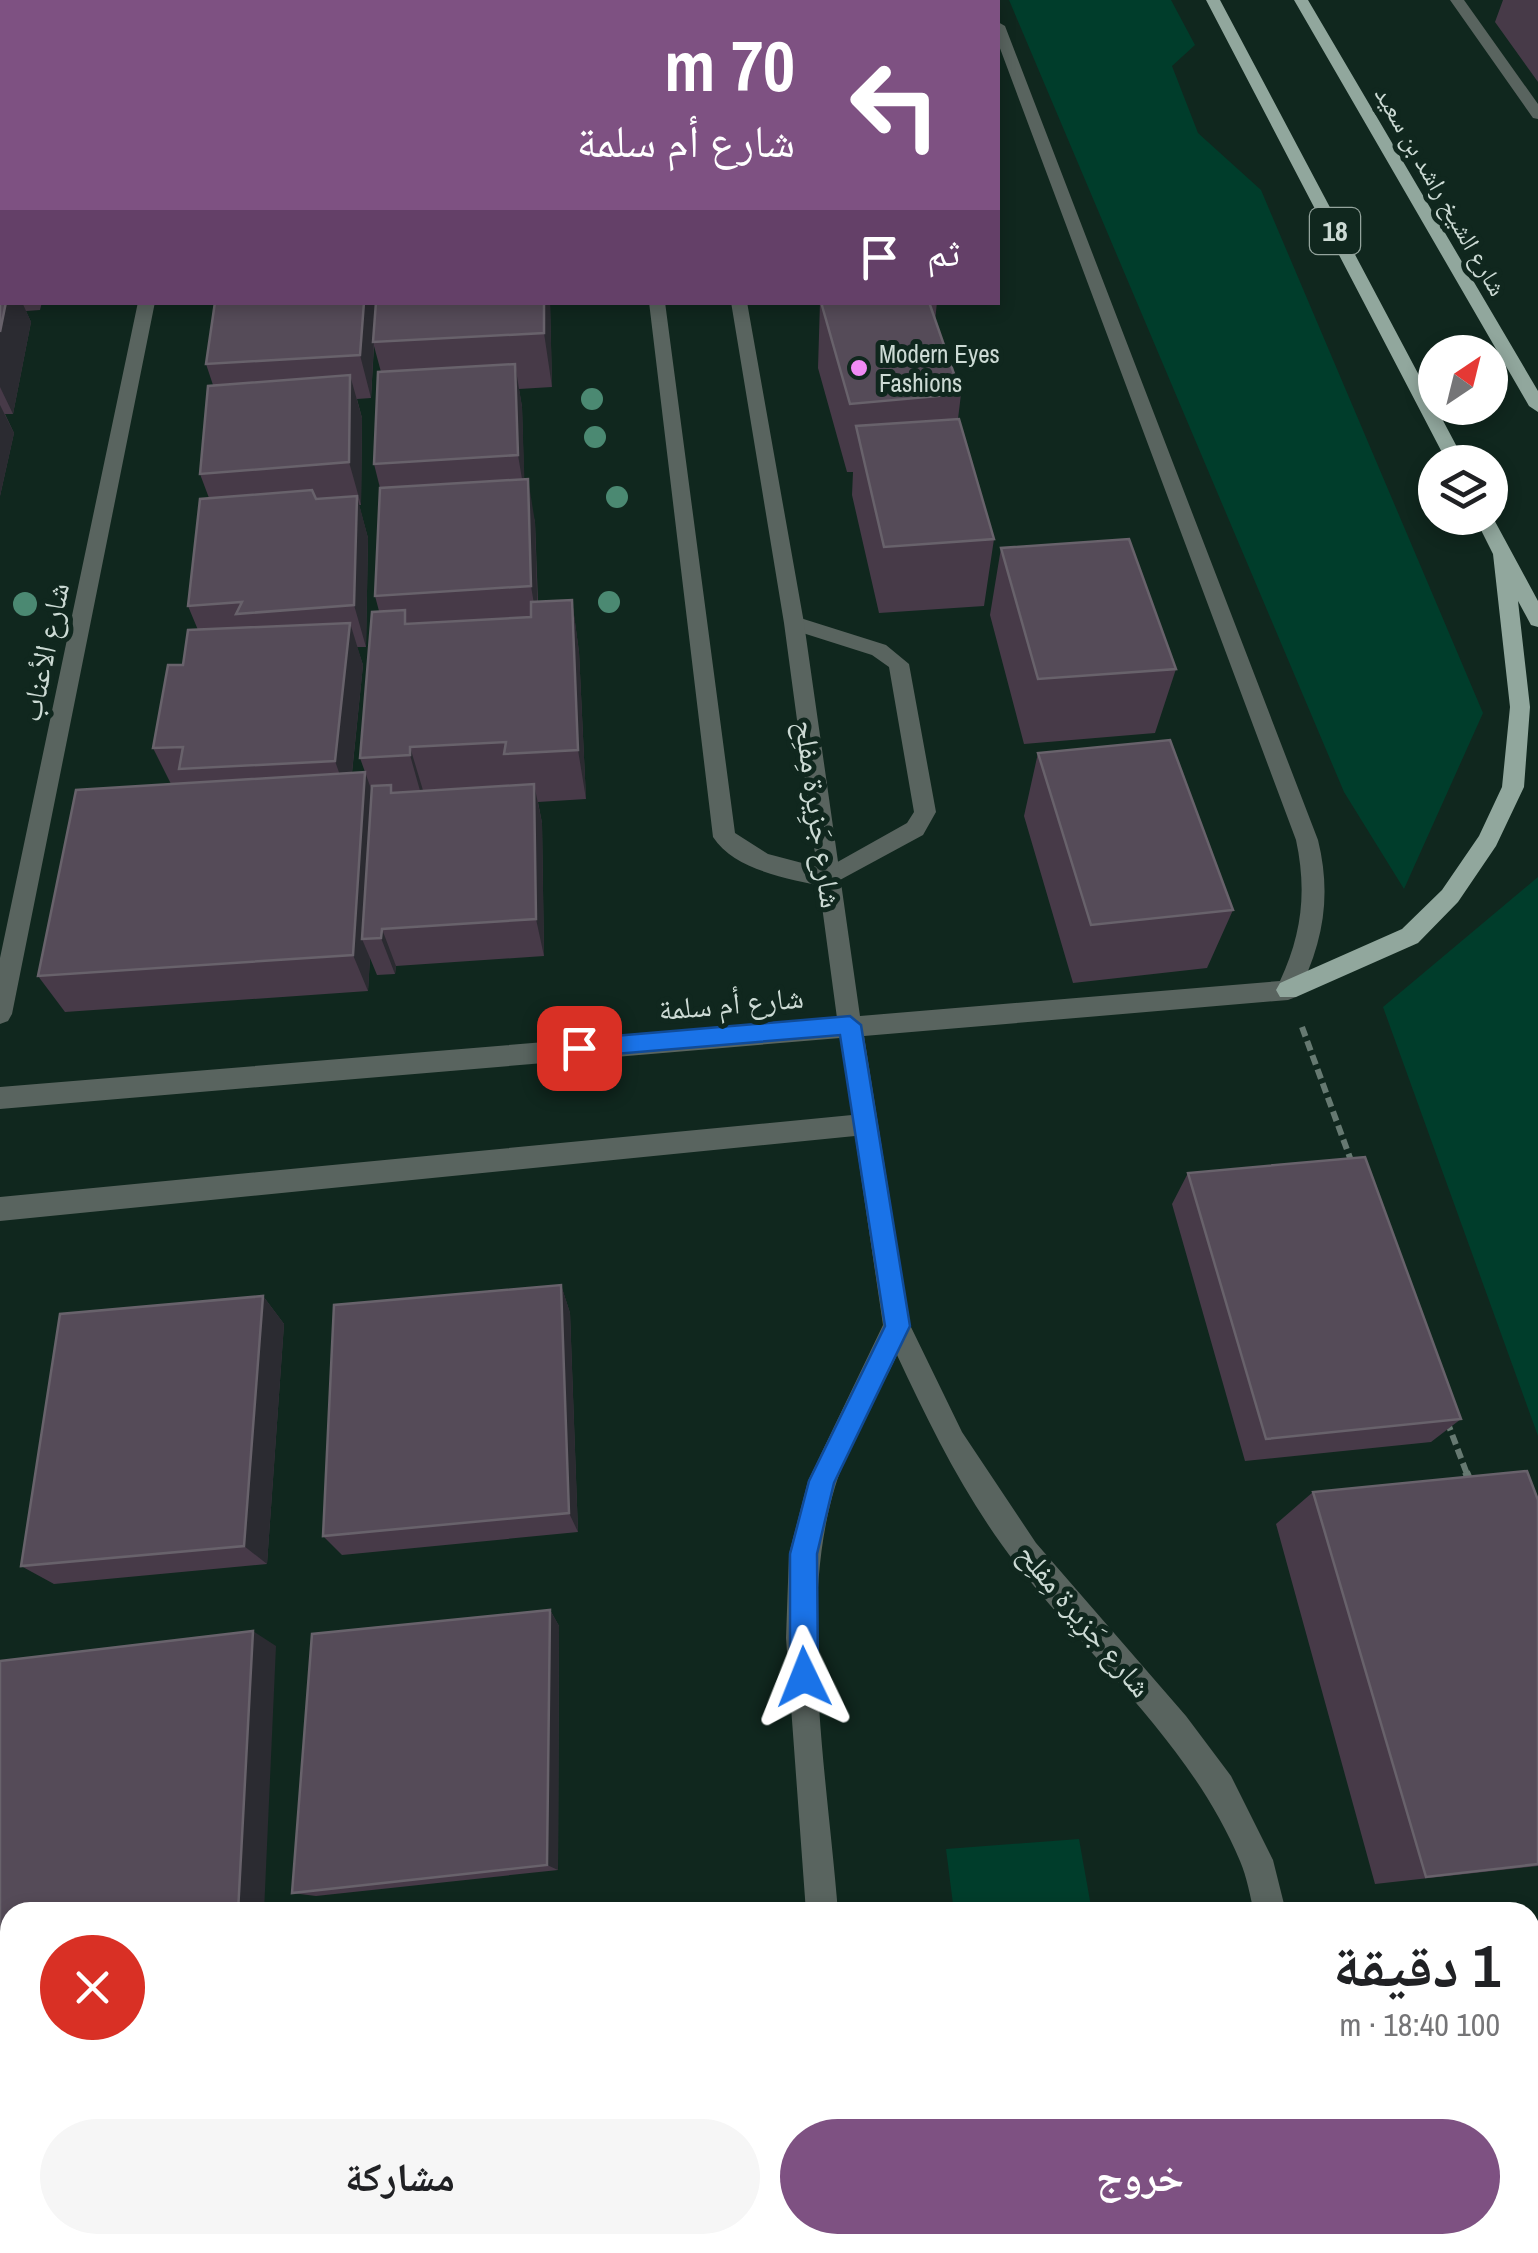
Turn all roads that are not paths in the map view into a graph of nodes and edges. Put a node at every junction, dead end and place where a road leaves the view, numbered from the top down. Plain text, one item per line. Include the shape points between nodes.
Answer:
1 (1213, 0) edge
2 (1302, 0) edge
3 (1457, 0) edge
4 (1000, 31) edge
5 (1538, 116) edge
6 (146, 305) edge
7 (658, 305) edge
8 (740, 305) edge
9 (1538, 406) edge
10 (1447, 445) edge
11 (1493, 535) edge
12 (1503, 554) junction
13 (1538, 620) edge
14 (794, 623) junction
15 (827, 878) junction
16 (1288, 990) junction
17 (0, 1014) edge
18 (850, 1025) junction
19 (0, 1098) edge
20 (866, 1124) junction
21 (0, 1209) edge
22 (897, 1326) junction
23 (821, 1902) edge
24 (1268, 1902) edge

1 - 10 main road, 18
2 - 9 main road, شارع الشيخ راشد بن سعيد
3 - 5 street
4 - 16 street via 1307,840 1316,873 1315,909 1309,948
6 - 17 street, شارع الأعناب
7 - 15 street via 724,837 770,866
8 - 14 street, شارع جَزِيرة مِفلِح
11 - 12 main road
12 - 13 main road
12 - 16 main road via 1520,707 1513,788 1488,840 1450,896 1410,936
14 - 15 street, شارع جَزِيرة مِفلِح
14 - 15 street via 879,650 899,664 925,812 915,829
15 - 18 street, شارع جَزِيرة مِفلِح
16 - 18 street, شارع أم سلمة
18 - 19 street, شارع أم سلمة
18 - 20 street, شارع جَزِيرة مِفلِح
20 - 21 street
20 - 22 street, شارع جَزِيرة مِفلِح
22 - 23 street via 822,1481 804,1554 801,1638
22 - 24 street, شارع جَزِيرة مِفلِح via 952,1442 1026,1552 1220,1788 1257,1860

